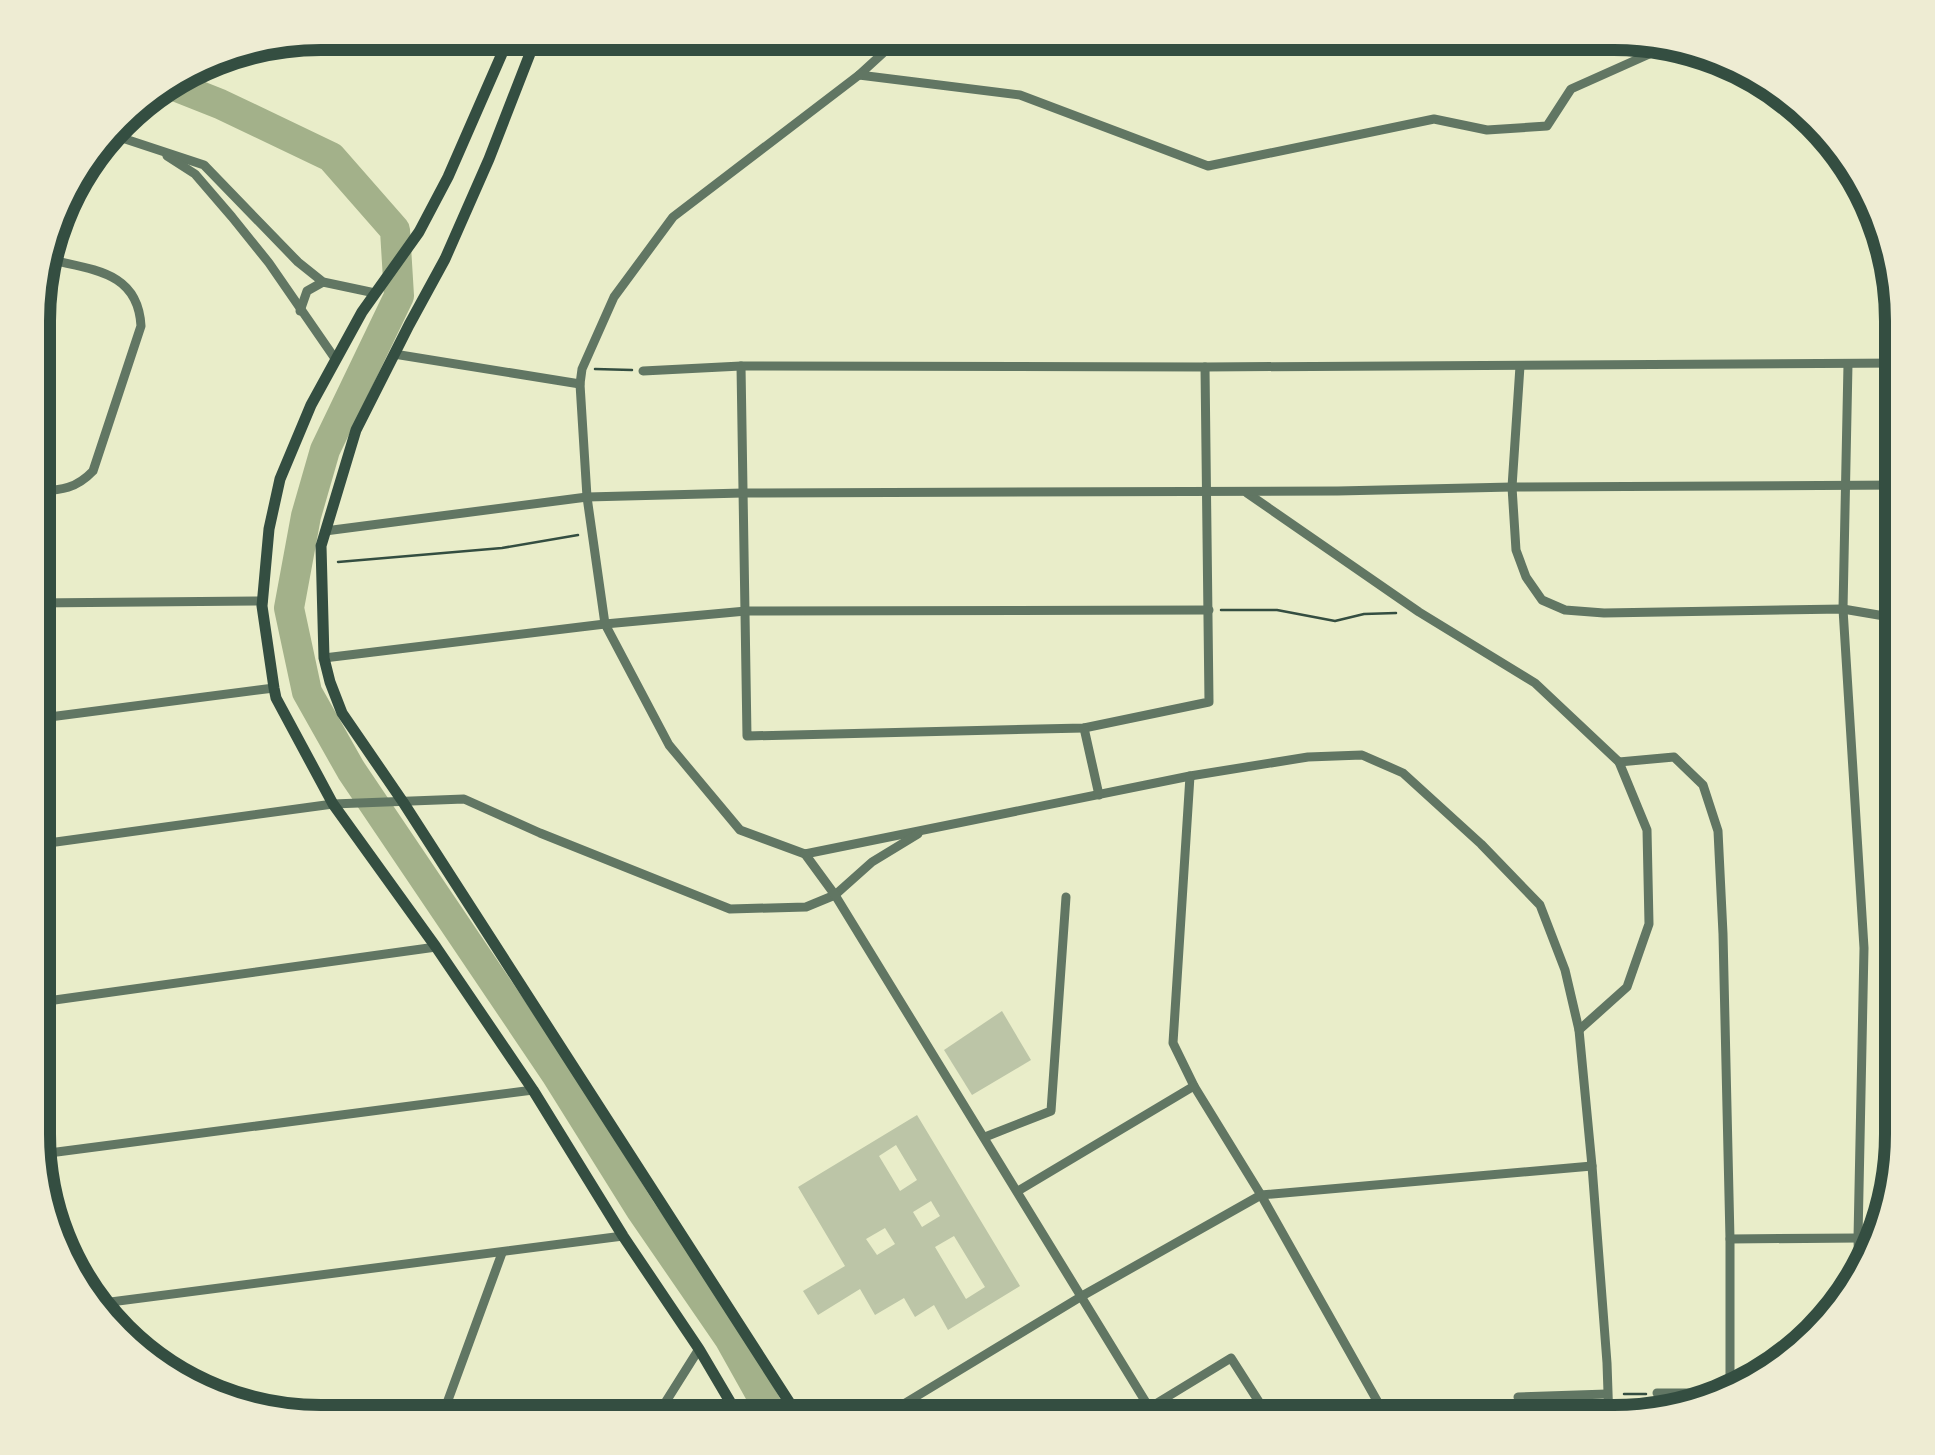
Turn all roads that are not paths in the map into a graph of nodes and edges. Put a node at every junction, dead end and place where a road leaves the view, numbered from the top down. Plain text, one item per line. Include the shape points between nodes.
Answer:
1 (502, 50) edge
2 (531, 50) edge
3 (885, 50) edge
4 (1651, 53) edge
5 (859, 74) junction
6 (121, 138) edge
7 (156, 149) junction
8 (57, 261) edge
9 (323, 282) junction
10 (375, 293) junction
11 (300, 311) junction
12 (394, 354) junction
13 (336, 360) junction
14 (1885, 363) edge
15 (1848, 364) junction
16 (741, 366) junction
17 (1520, 366) junction
18 (1205, 368) junction
19 (643, 371) road end
20 (580, 384) junction
21 (1847, 486) junction
22 (1885, 486) edge
23 (1512, 487) junction
24 (50, 491) edge
25 (1206, 491) junction
26 (1245, 491) junction
27 (743, 493) junction
28 (586, 497) junction
29 (324, 532) junction
30 (263, 601) junction
31 (50, 603) edge
32 (1843, 609) junction
33 (1209, 610) junction
34 (746, 611) junction
35 (1885, 616) edge
36 (605, 624) junction
37 (324, 658) junction
38 (274, 688) junction
39 (50, 717) edge
40 (1084, 728) junction
41 (1620, 762) junction
42 (1190, 776) junction
43 (1099, 795) junction
44 (400, 802) junction
45 (337, 804) junction
46 (924, 830) junction
47 (51, 842) edge
48 (805, 854) junction
49 (834, 895) junction
50 (1066, 897) dead end
51 (436, 948) junction
52 (51, 1001) edge
53 (1579, 1030) junction
54 (1194, 1086) junction
55 (533, 1090) junction
56 (985, 1138) junction
57 (51, 1153) edge
58 (1592, 1166) junction
59 (1018, 1191) junction
60 (1261, 1195) junction
61 (623, 1236) junction
62 (1858, 1238) junction
63 (1730, 1239) junction
64 (1859, 1250) edge
65 (502, 1252) junction
66 (1082, 1296) junction
67 (109, 1302) edge
68 (699, 1349) junction
69 (1733, 1378) edge
70 (1607, 1394) junction
71 (1657, 1394) road end
72 (1690, 1394) edge
73 (1518, 1397) dead end
74 (447, 1404) edge
75 (664, 1404) edge
76 (732, 1404) edge
77 (791, 1404) edge
78 (903, 1404) edge
79 (1148, 1405) edge
80 (1155, 1405) edge
81 (1261, 1405) edge
82 (1379, 1405) edge
83 (1608, 1405) edge

1 - 10 main road via 448,178
2 - 12 main road via 446,259
3 - 5 street
4 - 5 street via 1571,89 1547,126 1488,130 1434,119 1208,166 1020,95
5 - 20 street via 673,217 614,297
6 - 7 street
7 - 9 street via 204,165
7 - 11 street via 195,174
8 - 24 street via 115,277 140,306 140,326 93,471 67,490
9 - 10 street
9 - 11 street via 307,291
10 - 13 main road
11 - 13 street
12 - 20 street
12 - 29 main road via 356,430
13 - 30 main road via 280,479
14 - 15 street
15 - 17 street
15 - 21 street
16 - 18 street
16 - 19 street
16 - 27 street
17 - 18 street
17 - 23 street
18 - 25 street
20 - 28 street
21 - 22 street
21 - 23 street
21 - 32 street
23 - 26 street
23 - 32 street via 1516,550 1526,577 1542,600 1565,610
25 - 26 street
25 - 27 street
25 - 33 street
26 - 41 street via 1535,684
27 - 28 street
27 - 34 street
28 - 29 street
28 - 36 street
29 - 37 main road
30 - 31 street
30 - 38 main road
32 - 35 street
32 - 62 street via 1864,948
33 - 34 street
33 - 40 street via 1209,702
34 - 36 street
34 - 40 street via 746,736
36 - 37 street
36 - 48 street via 670,745 740,830
37 - 44 main road via 342,712
38 - 39 street
38 - 45 main road
40 - 43 street
41 - 53 street via 1647,830 1649,924 1628,987
41 - 63 street via 1674,757 1703,786 1718,832
42 - 43 street
42 - 53 street via 1362,755 1403,773 1540,905
42 - 54 street via 1173,1043
43 - 46 street
44 - 45 street
44 - 49 street via 464,799 730,909 806,907
44 - 77 main road
45 - 47 street
45 - 51 main road
46 - 48 street
46 - 49 street
48 - 49 street
49 - 56 street
50 - 56 street via 1051,1111
51 - 52 street
51 - 55 main road
53 - 58 street
54 - 59 street
54 - 60 street
55 - 57 street
55 - 61 main road
56 - 59 street
58 - 60 street
58 - 70 street
59 - 66 street
60 - 66 street
60 - 82 street
61 - 65 street
61 - 68 main road
62 - 63 street
62 - 64 street
63 - 69 street
65 - 67 street
65 - 74 street
66 - 78 street
66 - 79 street
68 - 75 street
68 - 76 main road
70 - 73 street
70 - 83 street
71 - 72 street
80 - 81 street via 1231,1358

